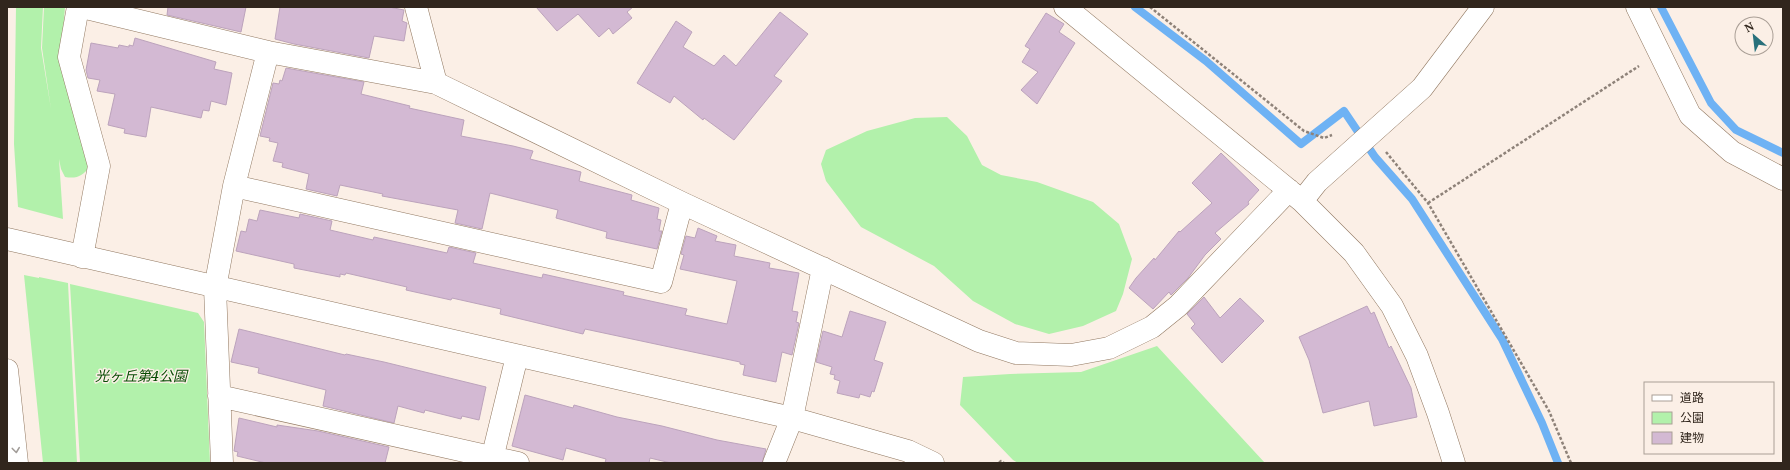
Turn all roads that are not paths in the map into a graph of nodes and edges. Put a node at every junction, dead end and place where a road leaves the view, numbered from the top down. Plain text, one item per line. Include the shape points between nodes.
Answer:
1 (78, 7) edge
2 (82, 7) edge
3 (416, 7) edge
4 (1064, 7) edge
5 (1483, 7) edge
6 (1638, 7) edge
7 (268, 52) junction
8 (436, 83) junction
9 (1783, 180) edge
10 (234, 186) junction
11 (1295, 195) junction
12 (682, 203) junction
13 (7, 239) edge
14 (82, 256) junction
15 (823, 268) junction
16 (215, 288) junction
17 (517, 356) junction
18 (7, 370) edge
19 (219, 396) junction
20 (792, 418) junction
21 (492, 460) edge
22 (17, 463) edge
23 (222, 463) edge
24 (518, 463) edge
25 (774, 463) edge
26 (933, 463) edge
27 (1454, 463) edge

1 - 14 main road via 69,57 99,166
2 - 7 main road
3 - 8 main road
4 - 11 main road
5 - 11 main road via 1422,88 1317,182
6 - 9 main road via 1690,115 1732,152
7 - 8 main road
7 - 10 main road
8 - 12 main road
10 - 12 main road via 661,282
10 - 16 main road
11 - 15 main road via 1178,306 1152,327 1109,348 1071,354 1016,353 979,341
11 - 27 main road via 1354,253 1392,306 1417,356
12 - 15 main road
13 - 14 main road
14 - 16 main road
15 - 20 main road
16 - 17 main road
16 - 19 main road
17 - 20 main road
17 - 21 main road
18 -> 22 main road
19 - 21 main road
19 - 23 main road
20 - 25 main road
20 - 26 main road via 908,451
21 - 24 main road

